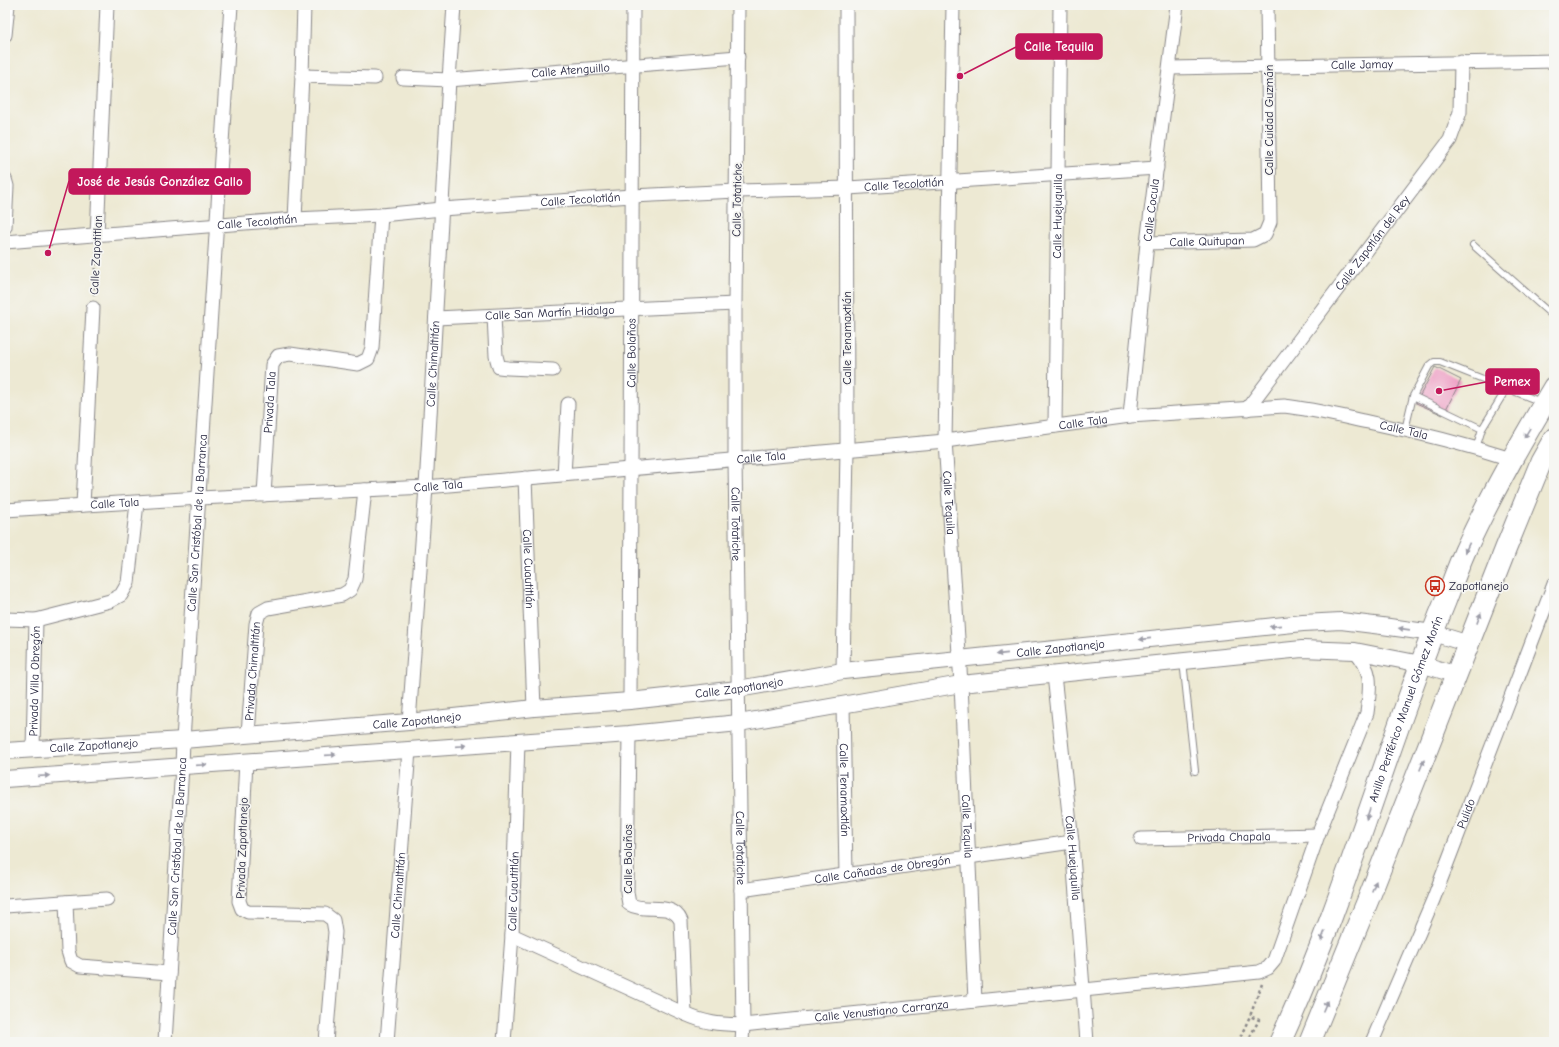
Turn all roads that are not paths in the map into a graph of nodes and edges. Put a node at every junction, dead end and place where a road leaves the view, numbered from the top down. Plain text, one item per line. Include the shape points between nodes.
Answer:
1 (8, 5) edge
2 (107, 5) edge
3 (231, 5) edge
4 (304, 5) edge
5 (454, 5) edge
6 (633, 5) edge
7 (738, 5) edge
8 (846, 5) edge
9 (953, 5) edge
10 (1060, 5) edge
11 (1177, 5) edge
12 (1268, 5) edge
13 (5, 35) edge
14 (738, 57) junction
15 (1554, 61) edge
16 (1461, 62) junction
17 (632, 66) junction
18 (1269, 66) junction
19 (1170, 68) junction
20 (302, 76) junction
21 (375, 78) dead end
22 (403, 78) dead end
23 (449, 80) junction
24 (1157, 168) junction
25 (1058, 174) junction
26 (5, 179) edge
27 (949, 182) junction
28 (848, 188) junction
29 (737, 191) junction
30 (632, 196) junction
31 (442, 209) junction
32 (381, 215) junction
33 (295, 219) junction
34 (217, 226) junction
35 (5, 227) edge
36 (1265, 234) joint
37 (97, 235) junction
38 (5, 242) edge
39 (1147, 243) junction
40 (1473, 245) dead end
41 (735, 304) junction
42 (93, 308) road end
43 (631, 308) junction
44 (494, 316) junction
45 (1554, 317) edge
46 (436, 318) junction
47 (553, 370) dead end
48 (1507, 388) junction
49 (1549, 395) edge
50 (1413, 396) junction
51 (568, 404) dead end
52 (1247, 409) junction
53 (1130, 416) junction
54 (1055, 426) junction
55 (1482, 429) junction
56 (1405, 430) junction
57 (1554, 439) edge
58 (945, 441) junction
59 (1476, 448) junction
60 (847, 449) junction
61 (1511, 459) junction
62 (735, 460) junction
63 (631, 469) junction
64 (564, 475) junction
65 (524, 478) junction
66 (426, 487) junction
67 (364, 490) junction
68 (264, 495) junction
69 (200, 498) junction
70 (137, 503) junction
71 (83, 505) junction
72 (5, 510) edge
73 (1554, 584) edge
74 (5, 619) edge
75 (36, 620) junction
76 (1433, 633) junction
77 (1469, 644) junction
78 (1355, 651) junction
79 (958, 659) junction
80 (1183, 661) junction
81 (1421, 664) junction
82 (843, 671) junction
83 (1054, 674) junction
84 (1457, 675) junction
85 (961, 684) junction
86 (738, 689) junction
87 (630, 701) junction
88 (843, 704) junction
89 (534, 708) junction
90 (409, 722) junction
91 (739, 723) junction
92 (248, 734) junction
93 (630, 734) junction
94 (183, 740) junction
95 (518, 741) junction
96 (33, 749) junction
97 (409, 750) junction
98 (5, 751) edge
99 (246, 761) junction
100 (182, 766) junction
101 (1195, 771) dead end
102 (5, 779) edge
103 (1318, 835) junction
104 (1141, 839) dead end
105 (1072, 842) junction
106 (968, 857) junction
107 (846, 875) junction
108 (742, 890) junction
109 (107, 899) dead end
110 (66, 902) junction
111 (5, 906) edge
112 (512, 934) junction
113 (169, 973) junction
114 (1083, 989) junction
115 (975, 1001) junction
116 (685, 1014) junction
117 (743, 1025) junction
118 (165, 1042) edge
119 (326, 1042) edge
120 (387, 1042) edge
121 (504, 1042) edge
122 (742, 1042) edge
123 (1087, 1042) edge
124 (1280, 1042) edge
125 (1310, 1042) edge
126 (1372, 1042) edge

1 - 13 street
2 - 37 street, Calle Zapotitlan
3 - 34 street, Calle San Cristóbal de la Barranca
4 - 20 street
5 - 23 street, Calle Chimaltitán
6 - 17 street, Calle Bolaños
7 - 14 street, Calle Totatiche
8 - 28 street, Calle Tenamaxtlán
9 - 27 street, Calle Tequila
10 - 25 street, Calle Huejuquilla
11 - 19 street, Calle Cocula
12 - 18 street, Calle Cuidad Guzmán
14 - 17 street, Calle Atenguillo
14 - 29 street, Calle Totatiche
15 - 16 street, Calle Jamay
16 - 18 street, Calle Jamay
16 - 52 street, Calle Zapotlán del Rey via 1460,112 1450,140
17 - 23 street, Calle Atenguillo
17 - 30 street, Calle Bolaños
18 - 19 street, Calle Jamay
18 - 36 street, Calle Cuidad Guzmán via 1270,222
19 - 24 street, Calle Cocula
20 - 21 street
20 - 33 street
22 - 23 street, Calle Atenguillo
23 - 31 street, Calle Chimaltitán
24 - 25 street, Calle Tecolotlán
24 - 39 street, Calle Cocula
25 - 27 street, Calle Tecolotlán
25 - 54 street, Calle Huejuquilla
26 - 35 street
27 - 28 street, Calle Tecolotlán
27 - 58 street, Calle Tequila
28 - 29 street, Calle Tecolotlán
28 - 60 street, Calle Tenamaxtlán
29 - 30 street, Calle Tecolotlán
29 - 41 street, Calle Totatiche
30 - 31 street, Calle Tecolotlán
30 - 43 street, Calle Bolaños
31 - 32 street, Calle Tecolotlán
31 - 46 street, Calle Chimaltitán
32 - 33 street, Calle Tecolotlán
32 - 68 street, Privada Tala via 372,348 368,359 358,364 290,354 278,356 272,365
33 - 34 street, Calle Tecolotlán
34 - 37 street, Calle Tecolotlán
34 - 69 street, Calle San Cristóbal de la Barranca
36 - 39 street, Calle Quitupan via 1253,240
37 - 38 street, Calle Tecolotlán
39 - 53 street, Calle Cocula
40 - 45 lane
41 - 43 street, Calle San Martín Hidalgo
41 - 62 street, Calle Totatiche
42 - 71 street, Calle Zapotitlan
43 - 44 street, Calle San Martín Hidalgo
43 - 63 street, Calle Bolaños
44 - 46 street, Calle San Martín Hidalgo
44 - 47 street via 499,366
46 - 66 street, Calle Chimaltitán
48 - 49 lane
48 - 50 lane via 1440,362 1434,362 1429,366
48 - 55 lane
49 -> 61 highway, Anillo Periférico Manuel Gómez Morín
50 - 55 lane
50 - 56 lane
51 - 64 street
52 - 53 street, Calle Tala
52 - 56 street, Calle Tala via 1284,406 1303,408
53 - 54 street, Calle Tala
54 - 58 street, Calle Tala
55 - 59 lane
56 - 59 street, Calle Tala
77 -> 57 highway via 1541,462
58 - 60 street, Calle Tala
58 - 79 street, Calle Tequila
59 - 61 street, Calle Tala
60 - 62 street, Calle Tala
60 - 82 street, Calle Tenamaxtlán
61 -> 76 highway, Anillo Periférico Manuel Gómez Morín via 1465,551
62 - 63 street, Calle Tala
62 - 86 street, Calle Totatiche
63 - 64 street, Calle Tala
63 - 87 street, Calle Bolaños
64 - 65 street, Calle Tala
65 - 66 street, Calle Tala
65 - 89 street, Calle Cuautitlán
66 - 67 street, Calle Tala
66 - 90 street, Calle Chimaltitán
67 - 68 street, Calle Tala
67 - 92 street, Privada Chimaltitán via 355,579 350,590 342,595 268,608 259,613
68 - 69 street, Calle Tala
69 - 70 street, Calle Tala
69 - 94 street, Calle San Cristóbal de la Barranca
70 - 71 street, Calle Tala
70 - 75 street via 128,584 121,595 110,601
71 - 72 street, Calle Tala
73 - 126 street, Pulido via 1433,900
74 - 75 street, Privada Villa Obregón
75 - 96 street, Privada Villa Obregón
76 - 77 street, Calle Zapotlanejo
76 -> 79 street, Calle Zapotlanejo via 1341,621 1303,623
76 - 81 highway, Anillo Periférico Manuel Gómez Morín
77 - 84 highway
78 - 80 street via 1302,649
78 - 81 street
78 - 103 street via 1369,674 1367,713
79 - 82 street, Calle Zapotlanejo
79 - 85 street, Calle Tequila
80 - 83 street
80 - 101 lane
81 - 84 street
81 -> 124 highway, Anillo Periférico Manuel Gómez Morín via 1334,909 1296,1008
82 - 86 street, Calle Zapotlanejo
83 - 85 street
83 - 105 street, Calle Huejuquilla
125 -> 84 highway
85 - 88 street
85 - 106 street, Calle Tequila
86 - 87 street, Calle Zapotlanejo
86 - 91 street, Calle Totatiche
87 - 89 street, Calle Zapotlanejo
88 - 91 street
88 - 107 street, Calle Tenamaxtlán
89 - 90 street, Calle Zapotlanejo
90 - 92 street, Calle Zapotlanejo
91 - 93 street
91 - 108 street, Calle Totatiche
92 - 94 street, Calle Zapotlanejo
93 - 95 street
93 - 116 street, Calle Bolaños via 627,892 629,904 636,908 670,909 678,914 681,921
94 - 96 street, Calle Zapotlanejo
94 - 100 street, Calle San Cristóbal de la Barranca
97 -> 95 street
95 - 112 street, Calle Cuautitlán
96 - 98 street, Calle Zapotlanejo
99 -> 97 street
97 - 120 street, Calle Chimaltitán
100 -> 99 street
99 - 119 street, Privada Zapotlanejo via 239,900 242,909 248,912 325,914 333,920 335,932
102 -> 100 street
100 - 113 street, Calle San Cristóbal de la Barranca
103 - 104 street, Privada Chapala
103 - 114 street, Calle Venustiano Carranza via 1274,961 1268,968 1259,972
105 - 106 street, Calle Cañadas de Obregón
105 - 114 street, Calle Huejuquilla
106 - 107 street, Calle Cañadas de Obregón
106 - 115 street, Calle Tequila
107 - 108 street, Calle Cañadas de Obregón
108 - 117 street, Calle Totatiche
109 - 110 street
110 - 111 street
110 - 113 street via 68,952 71,960 80,966
112 - 116 street, Calle Venustiano Carranza
112 - 121 street, Calle Cuautitlán
113 - 118 street, Calle San Cristóbal de la Barranca
114 - 115 street, Calle Venustiano Carranza
114 - 123 street, Calle Huejuquilla
115 - 117 street, Calle Venustiano Carranza
116 - 117 street, Calle Venustiano Carranza via 713,1024
117 - 122 street, Calle Totatiche

